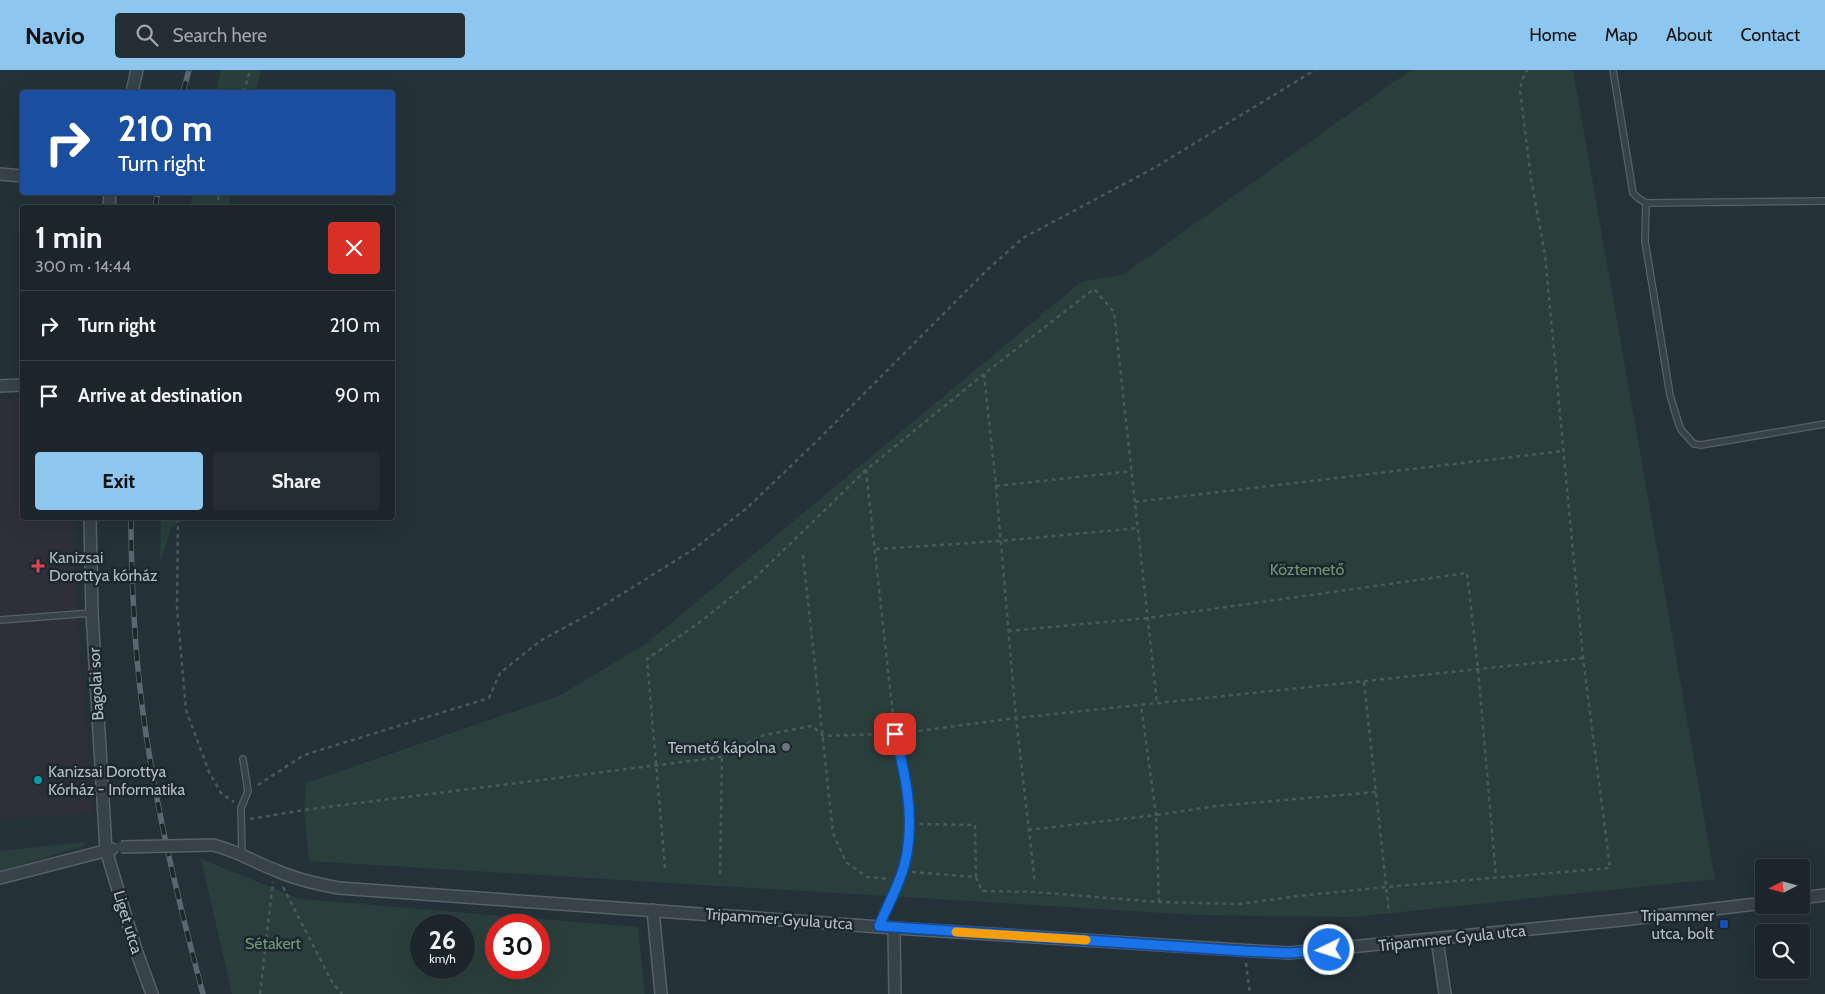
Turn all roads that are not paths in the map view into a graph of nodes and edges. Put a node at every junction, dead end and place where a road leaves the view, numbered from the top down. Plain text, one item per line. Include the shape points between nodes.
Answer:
1 (138, 70) edge
2 (1613, 70) edge
3 (133, 90) edge
4 (0, 174) edge
5 (20, 176) edge
6 (1646, 202) junction
7 (1825, 202) edge
8 (20, 385) edge
9 (0, 386) edge
10 (1825, 424) edge
11 (90, 520) edge
12 (92, 613) junction
13 (0, 620) edge
14 (895, 734) road end
15 (243, 759) dead end
16 (106, 850) junction
17 (242, 855) junction
18 (0, 878) edge
19 (1825, 895) edge
20 (1810, 897) edge
21 (1755, 904) edge
22 (653, 910) junction
23 (879, 926) junction
24 (894, 928) junction
25 (1437, 939) junction
26 (152, 994) edge
27 (661, 994) edge
28 (895, 994) edge
29 (1445, 994) edge

1 - 3 street
2 - 6 lane via 1633,193
4 - 5 street
6 - 7 lane
6 - 10 lane via 1645,241 1670,394 1679,425 1688,439 1701,445
8 - 9 street
11 - 12 street, Bagolai sor
12 - 13 lane
12 - 16 street, Bagolai sor
14 - 23 lane via 906,778 910,824 907,854
15 - 17 lane via 248,791 241,808
16 - 17 street, Tripammer Gyula utca, bridge via 213,845
16 - 18 street, Tripammer Gyula utca
16 - 26 street, Liget utca
17 - 22 street, Tripammer Gyula utca via 315,884 339,888
19 - 20 street
21 - 25 street, Tripammer Gyula utca
22 - 23 street, Tripammer Gyula utca
22 - 27 street
23 - 24 street, Tripammer Gyula utca
24 - 25 street, Tripammer Gyula utca via 1289,953
24 - 28 street
25 - 29 street

